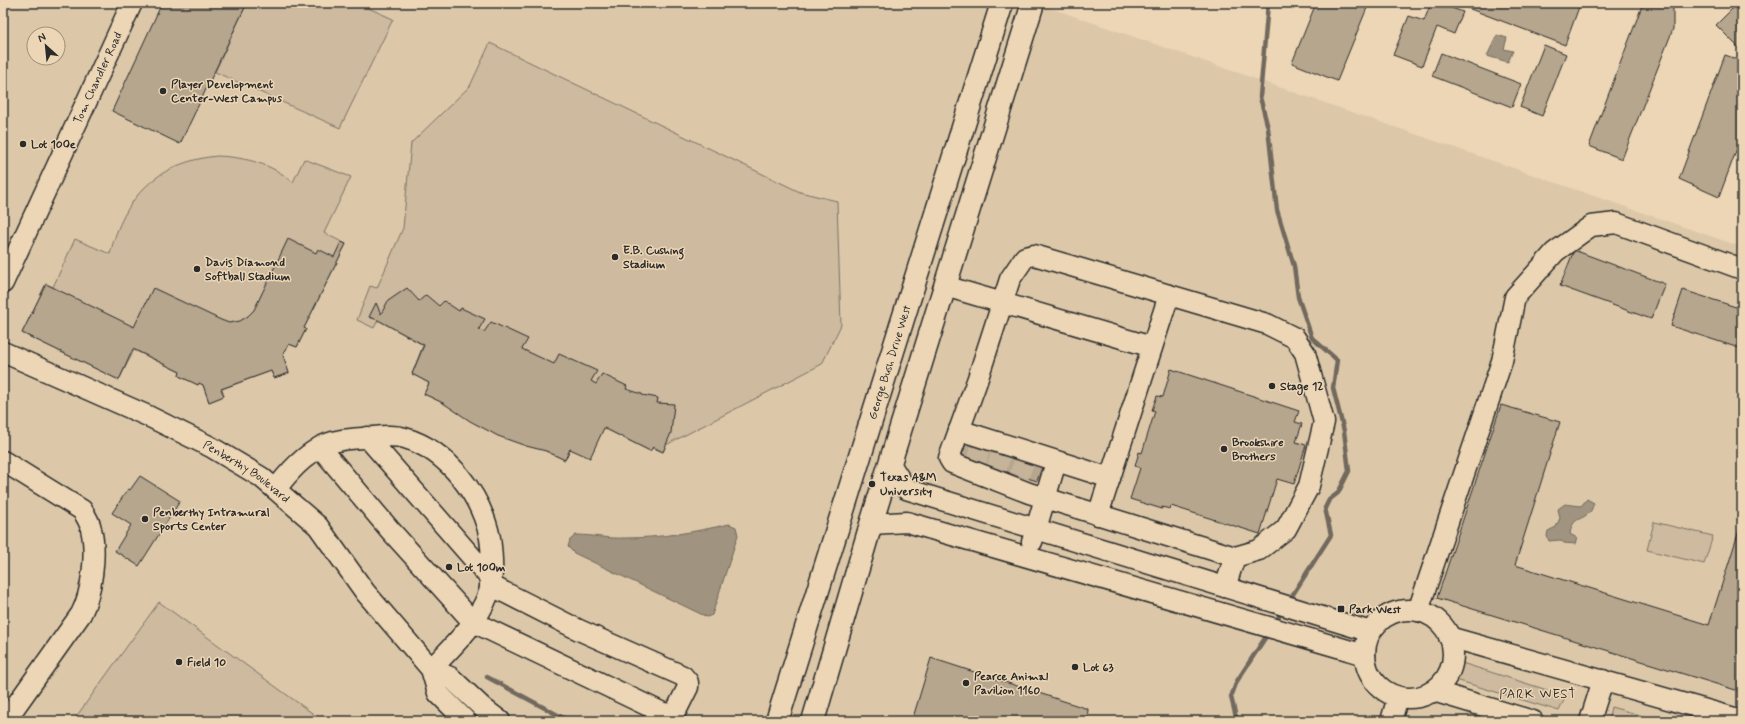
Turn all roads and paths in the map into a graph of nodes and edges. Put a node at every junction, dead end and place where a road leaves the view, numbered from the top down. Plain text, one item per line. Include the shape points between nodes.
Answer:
1 (132, 3) edge
2 (1002, 3) edge
3 (1033, 3) edge
4 (949, 168) junction
5 (1742, 269) edge
6 (3, 283) edge
7 (945, 286) junction
8 (1169, 295) junction
9 (1002, 303) junction
10 (1152, 347) junction
11 (3, 352) edge
12 (959, 430) junction
13 (367, 437) junction
14 (320, 447) junction
15 (978, 455) junction
16 (3, 461) edge
17 (999, 462) junction
18 (1056, 462) junction
19 (890, 464) junction
20 (1021, 469) junction
21 (1110, 478) junction
22 (276, 490) junction
23 (1045, 498) junction
24 (1098, 515) junction
25 (871, 524) junction
26 (1035, 529) junction
27 (1027, 557) junction
28 (1235, 557) junction
29 (490, 582) junction
30 (1225, 587) junction
31 (1418, 611) junction
32 (473, 622) junction
33 (1371, 632) junction
34 (1449, 636) junction
35 (1365, 655) junction
36 (431, 669) junction
37 (1603, 680) junction
38 (1432, 691) junction
39 (1398, 697) junction
40 (1742, 720) edge
41 (5, 721) edge
42 (466, 721) edge
43 (500, 721) edge
44 (777, 721) edge
45 (813, 721) edge
46 (1391, 721) edge
47 (1533, 721) edge
48 (1590, 721) edge

1 - 6 street, Tom Chandler Road
2 - 4 main road, George Bush Drive West
3 - 7 main road
4 - 7 main road via 957,202 935,278
4 - 44 main road, George Bush Drive West
5 - 31 street via 1616,224 1591,226 1554,252 1515,297 1502,361
7 - 9 street
7 - 19 main road
8 - 9 street via 1034,255 1024,257 1017,267
8 - 10 street
8 - 28 street via 1267,324 1295,338 1305,354 1324,422 1309,486 1286,529 1260,550
9 - 10 street
9 - 12 street
10 - 21 street
11 - 22 street, Penberthy Boulevard via 211,446 261,477
12 - 15 street
12 - 15 street via 949,458 952,463
13 - 14 street via 342,439
13 - 29 street
13 - 29 street via 405,438 434,452 460,475 478,502 487,525 492,549
14 - 22 street via 298,462
14 - 32 street
15 - 17 street
15 - 17 street
16 - 41 street via 82,510 88,520 93,540 91,583 86,604
17 - 20 street
17 - 20 street
18 - 20 street
18 - 21 street
18 - 23 street
19 - 25 main road
19 - 26 street via 906,489
20 - 23 street
21 - 24 street
22 - 36 street, Penberthy Boulevard via 318,526 365,592
23 - 24 street
23 - 26 street
24 - 28 street
25 - 27 street via 907,522
25 - 45 main road
26 - 27 street
26 - 30 street
27 - 35 street
28 - 30 street
29 - 32 street via 484,604
29 - 32 street via 578,630 683,676 688,682 688,690 675,712 662,713
30 - 33 street
31 - 33 street via 1399,611 1383,618
31 - 34 street via 1431,616 1442,625
32 - 36 street
33 - 35 street via 1366,643
34 - 37 street
34 - 38 street via 1453,651 1451,667 1444,680
35 - 39 street via 1367,669 1374,681 1385,691
36 - 42 street, Penberthy Boulevard via 438,693
36 - 43 street, Penberthy Boulevard via 450,677
37 - 40 street
37 - 48 street
38 - 39 street via 1422,696
38 - 47 street
39 - 46 street

